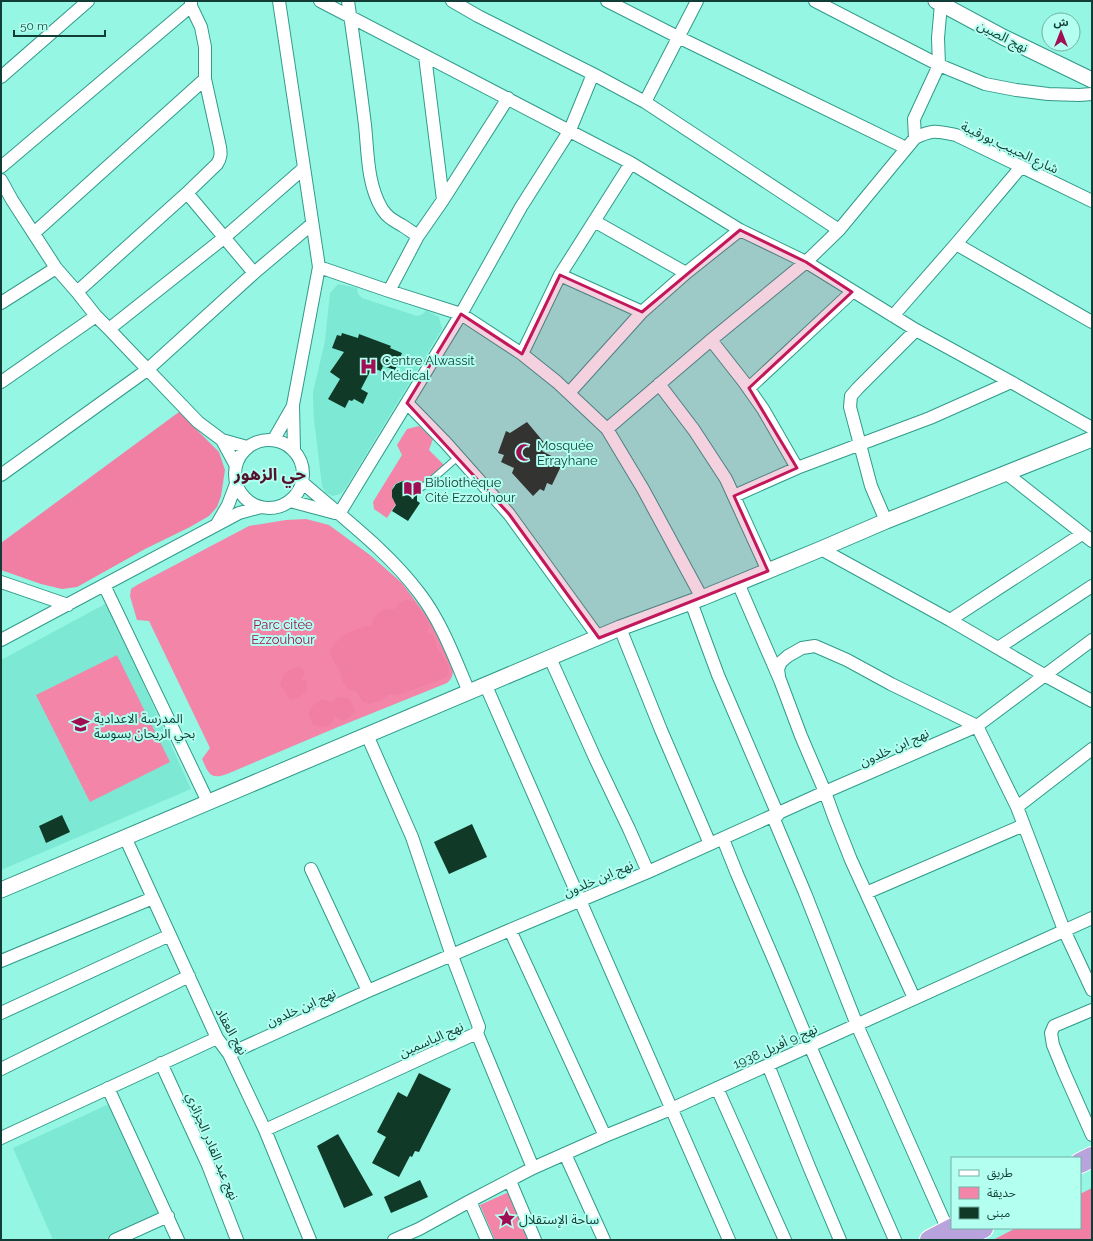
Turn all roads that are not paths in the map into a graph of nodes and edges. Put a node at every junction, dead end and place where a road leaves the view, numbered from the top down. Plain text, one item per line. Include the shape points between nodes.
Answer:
1 (88, 1) edge
2 (279, 1) edge
3 (320, 1) edge
4 (348, 1) edge
5 (607, 1) edge
6 (697, 1) edge
7 (815, 1) edge
8 (454, 2) edge
9 (938, 2) edge
10 (191, 3) edge
11 (350, 16) junction
12 (678, 37) junction
13 (425, 56) junction
14 (940, 65) junction
15 (593, 74) junction
16 (1, 77) edge
17 (205, 79) junction
18 (1092, 80) edge
19 (1092, 94) edge
20 (508, 98) junction
21 (645, 102) junction
22 (570, 130) junction
23 (914, 138) junction
24 (906, 148) junction
25 (631, 162) junction
26 (1, 167) edge
27 (1020, 167) junction
28 (304, 168) junction
29 (1, 180) edge
30 (187, 193) junction
31 (443, 200) junction
32 (1092, 202) edge
33 (594, 221) junction
34 (312, 224) junction
35 (740, 230) junction
36 (839, 230) junction
37 (34, 233) junction
38 (418, 236) junction
39 (225, 237) junction
40 (956, 244) junction
41 (806, 262) junction
42 (318, 267) junction
43 (56, 268) junction
44 (254, 272) junction
45 (686, 273) junction
46 (560, 275) junction
47 (388, 291) junction
48 (76, 292) junction
49 (852, 292) junction
50 (1, 303) edge
51 (642, 312) junction
52 (462, 314) junction
53 (96, 316) junction
54 (893, 316) junction
55 (1092, 322) edge
56 (109, 329) junction
57 (916, 330) junction
58 (711, 340) junction
59 (522, 354) junction
60 (147, 370) junction
61 (1, 382) edge
62 (1011, 382) junction
63 (659, 384) junction
64 (749, 388) junction
65 (569, 393) junction
66 (407, 404) junction
67 (293, 405) junction
68 (1092, 428) edge
69 (607, 430) junction
70 (274, 439) junction
71 (1092, 439) edge
72 (222, 440) junction
73 (860, 444) junction
74 (247, 447) junction
75 (294, 450) junction
76 (458, 457) junction
77 (236, 466) junction
78 (797, 468) junction
79 (1007, 474) junction
80 (1, 475) edge
81 (303, 483) junction
82 (236, 484) junction
83 (420, 488) dead end
84 (734, 496) junction
85 (290, 501) junction
86 (261, 507) junction
87 (339, 514) junction
88 (886, 521) junction
89 (216, 526) junction
90 (1087, 537) edge
91 (821, 550) junction
92 (768, 571) junction
93 (1, 582) edge
94 (738, 583) junction
95 (104, 585) junction
96 (1092, 586) edge
97 (696, 600) junction
98 (68, 605) junction
99 (950, 620) junction
100 (620, 628) junction
101 (599, 638) junction
102 (1, 640) edge
103 (1092, 640) edge
104 (998, 648) junction
105 (550, 658) junction
106 (1044, 675) junction
107 (780, 680) junction
108 (486, 686) junction
109 (469, 692) junction
110 (1092, 701) edge
111 (977, 726) junction
112 (366, 735) junction
113 (1092, 749) edge
114 (825, 792) junction
115 (208, 802) junction
116 (1017, 807) junction
117 (775, 816) junction
118 (1024, 825) junction
119 (125, 837) junction
120 (724, 839) junction
121 (710, 844) junction
122 (311, 869) dead end
123 (648, 872) junction
124 (1, 890) edge
125 (866, 893) junction
126 (153, 898) junction
127 (580, 901) junction
128 (1092, 918) edge
129 (510, 930) junction
130 (1064, 930) junction
131 (170, 935) junction
132 (452, 956) junction
133 (1, 961) edge
134 (188, 976) junction
135 (1092, 990) edge
136 (368, 992) junction
137 (914, 998) junction
138 (1092, 1010) edge
139 (1, 1013) edge
140 (857, 1024) junction
141 (477, 1033) junction
142 (217, 1038) junction
143 (810, 1046) junction
144 (229, 1054) junction
145 (161, 1063) junction
146 (768, 1065) junction
147 (1, 1069) edge
148 (108, 1088) junction
149 (717, 1088) junction
150 (671, 1109) junction
151 (265, 1130) junction
152 (1092, 1135) edge
153 (605, 1136) junction
154 (1, 1138) edge
155 (564, 1154) junction
156 (1092, 1157) edge
157 (1081, 1162) edge
158 (533, 1168) junction
159 (1092, 1172) edge
160 (1081, 1178) edge
161 (510, 1181) junction
162 (470, 1201) junction
163 (168, 1216) junction
164 (951, 1229) edge
165 (977, 1229) edge
166 (953, 1233) edge
167 (422, 1234) edge
168 (115, 1240) edge
169 (178, 1240) edge
170 (237, 1240) edge
171 (310, 1240) edge
172 (394, 1240) edge
173 (487, 1240) edge
174 (535, 1240) edge
175 (604, 1240) edge
176 (729, 1240) edge
177 (785, 1240) edge
178 (840, 1240) edge
179 (895, 1240) edge
180 (930, 1240) edge

1 - 16 street
2 - 28 street
3 - 11 street
4 - 11 street
5 - 12 street
6 - 12 street
7 - 14 street
8 - 15 street
9 - 14 street
9 - 18 street, نهج الصين
10 - 17 street via 204,42
10 - 26 street
11 - 13 street
11 - 38 street via 375,193 380,205 394,222
12 - 21 street
12 - 24 street
13 - 20 street
13 - 31 street
14 - 19 street via 986,84 1016,90
14 - 23 street via 914,120
15 - 21 street
15 - 22 street
17 - 30 street via 221,156 217,164
17 - 37 street
20 - 22 street
20 - 31 street
21 - 36 street
22 - 25 street
22 - 52 street via 521,207
23 - 24 street
23 - 27 street, شارع الحبيب بورقيبة via 928,132 956,135
24 - 36 street
25 - 33 street
25 - 35 street
27 - 32 street, شارع الحبيب بورقيبة
27 - 40 street
28 - 34 street
28 - 39 street
29 - 37 street
30 - 39 street
30 - 48 street
31 - 38 street
33 - 45 street
33 - 46 street
34 - 42 street
34 - 44 street
35 - 41 street
35 - 45 street
36 - 41 street
37 - 43 street
38 - 47 street
39 - 44 street
39 - 56 street
40 - 54 street
40 - 55 street
41 - 49 street
41 - 58 street
42 - 47 street
42 - 67 street
43 - 48 street
43 - 50 street
44 - 60 street
45 - 51 street
46 - 51 street
46 - 59 street
47 - 52 street
48 - 53 street
49 - 54 street
49 - 64 street
51 - 65 street
52 - 59 street
52 - 66 street
53 - 56 street
53 - 61 street
54 - 57 street
56 - 60 street
57 - 62 street
57 - 73 street via 851,396 850,406
58 - 63 street
58 - 64 street
59 - 65 street
60 - 72 street via 198,422
60 - 80 street
62 - 68 street
62 - 73 street via 930,418
63 - 69 street
63 - 84 street via 698,436
64 - 78 street
65 - 69 street
66 - 76 street
66 - 87 street
67 - 70 street
67 - 75 street
69 - 97 street via 643,489
70 - 74 street via 260,440
70 - 75 street
71 - 79 street
72 - 74 street
72 - 77 street
73 - 78 street
73 - 88 street via 871,486
74 - 77 street
75 - 81 street via 301,460 304,471
76 - 83 lane
76 - 101 street via 509,514
77 - 82 street
78 - 84 street
79 - 88 street
79 - 90 street
81 - 85 street
81 - 87 street
82 - 86 street via 250,502
82 - 89 street
84 - 92 street
85 - 86 street via 281,506
85 - 87 street
86 - 89 street via 239,513
87 - 109 street via 396,566 420,595 442,630
88 - 91 street
89 - 95 street
90 - 99 street
91 - 92 street
91 - 99 street
92 - 94 street
93 - 98 street
94 - 97 street
94 - 107 street
95 - 98 street
95 - 115 street
96 - 104 street
97 - 100 street
97 - 117 street via 718,675
98 - 102 street
99 - 104 street
100 - 101 street
100 - 121 street
101 - 105 street
103 - 106 street, نهج ابن خلدون
104 - 106 street
105 - 108 street
105 - 123 street
106 - 110 street
106 - 111 street, نهج ابن خلدون
107 - 111 street via 778,670 781,662 802,648 815,646
107 - 114 street via 800,736
108 - 109 street
108 - 127 street
109 - 112 street
111 - 114 street, نهج ابن خلدون
111 - 116 street
112 - 115 street
112 - 132 street via 412,837
113 - 116 street
114 - 117 street, نهج ابن خلدون
114 - 125 street
115 - 119 street
116 - 118 street
117 - 120 street, نهج ابن خلدون
117 - 140 street
118 - 125 street
118 - 130 street
119 - 124 street
119 - 126 street, نهج العقاد
120 - 121 street, نهج ابن خلدون
120 - 143 street
121 - 123 street, نهج ابن خلدون
122 - 136 street
123 - 127 street, نهج ابن خلدون
125 - 137 street
126 - 131 street, نهج العقاد
126 - 133 street
127 - 129 street, نهج ابن خلدون
127 - 150 street
128 - 130 street, نهج 9 أفريل 1938
129 - 132 street, نهج ابن خلدون
129 - 153 street
130 - 135 street
130 - 137 street, نهج 9 أفريل 1938
131 - 134 street, نهج العقاد
131 - 139 street
132 - 136 street, نهج ابن خلدون
132 - 141 street via 479,1027
134 - 142 street, نهج العقاد
134 - 147 street
136 - 144 street, نهج ابن خلدون
137 - 140 street, نهج 9 أفريل 1938
138 - 152 street via 1054,1026 1051,1033 1053,1045
140 - 143 street, نهج 9 أفريل 1938
140 - 164 street
141 - 151 street, نهج الياسمين
141 - 158 street, نهج الياسمين
142 - 144 street, نهج العقاد
142 - 145 street
143 - 146 street, نهج 9 أفريل 1938
143 - 179 street
144 - 151 street, نهج العقاد
145 - 148 street
145 - 170 street, نهج عبد القادر الجزائري via 208,1165
146 - 149 street, نهج 9 أفريل 1938
146 - 178 street
148 - 154 street
148 - 163 street
149 - 150 street, نهج 9 أفريل 1938
149 - 177 street
150 - 153 street, نهج 9 أفريل 1938
150 - 176 street
151 - 171 street, نهج العقاد
153 - 155 street, نهج 9 أفريل 1938
155 - 158 street, نهج 9 أفريل 1938
155 - 175 street
156 - 157 highway
158 - 161 street, نهج 9 أفريل 1938
159 - 160 highway
161 - 162 street, نهج 9 أفريل 1938
161 - 174 street
162 - 167 street, نهج 9 أفريل 1938
162 - 173 street
163 - 168 street
163 - 169 street
165 - 166 highway
166 - 180 highway
167 - 172 street, نهج 9 أفريل 1938

